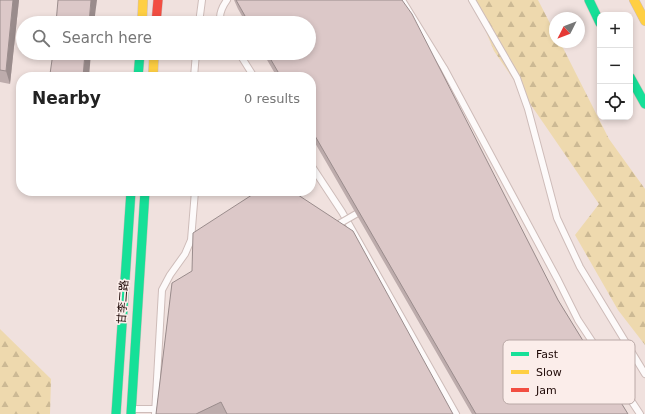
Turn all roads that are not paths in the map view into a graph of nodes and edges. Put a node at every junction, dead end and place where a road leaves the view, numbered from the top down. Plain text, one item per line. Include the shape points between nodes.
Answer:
1 (143, 0) edge
2 (158, 0) edge
3 (202, 0) edge
4 (227, 0) edge
5 (402, 0) edge
6 (472, 0) edge
7 (589, 0) edge
8 (634, 0) edge
9 (142, 16) edge
10 (157, 16) edge
11 (200, 16) edge
12 (220, 16) edge
13 (597, 17) edge
14 (645, 21) edge
15 (139, 60) edge
16 (154, 60) edge
17 (195, 60) edge
18 (243, 60) edge
19 (138, 72) edge
20 (153, 72) edge
21 (194, 72) edge
22 (251, 72) edge
23 (633, 82) edge
24 (645, 104) edge
25 (316, 173) edge
26 (131, 196) edge
27 (145, 196) edge
28 (195, 196) edge
29 (370, 206) edge
30 (330, 229) edge
31 (591, 340) edge
32 (624, 340) edge
33 (635, 358) edge
34 (645, 374) edge
35 (633, 404) edge
36 (131, 412) edge
37 (155, 412) edge
38 (116, 414) edge
39 (456, 414) edge
40 (640, 414) edge

1 - 9 main road
2 - 10 main road
3 - 11 lane
4 - 12 lane via 221,8
5 - 31 lane via 444,68 578,320
6 - 32 lane via 517,78 528,109 557,218 580,267
7 - 13 main road
8 - 14 main road
15 - 19 main road
16 - 20 main road
17 - 21 lane
18 - 22 lane
23 - 24 main road
25 - 39 lane via 342,212
26 - 38 main road, 甘李二路
27 - 36 main road, 甘李二路
28 - 37 lane via 191,240 162,290
29 - 30 lane, bridge
33 - 34 lane
35 - 40 lane
36 - 37 lane

